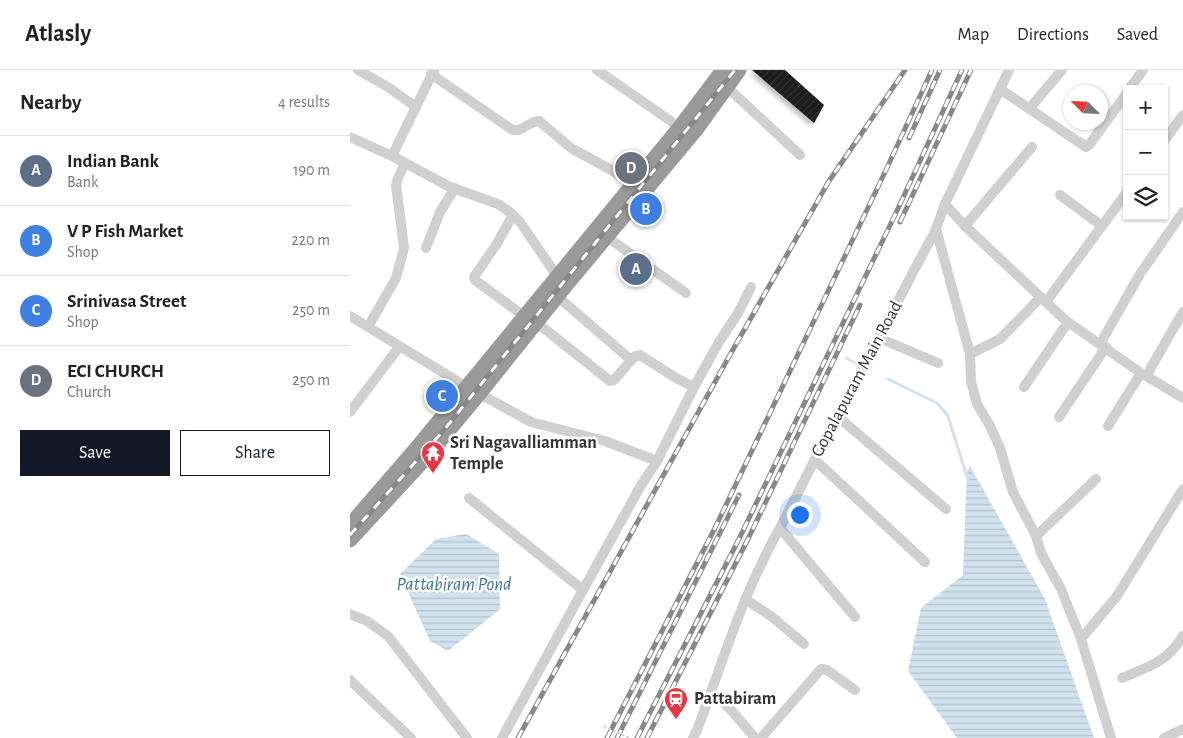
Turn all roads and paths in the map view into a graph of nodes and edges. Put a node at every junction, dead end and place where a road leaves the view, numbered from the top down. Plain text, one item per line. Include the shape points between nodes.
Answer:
1 (358, 70) edge
2 (597, 70) edge
3 (740, 70) edge
4 (1009, 70) edge
5 (1062, 70) edge
6 (1143, 70) edge
7 (721, 71) edge
8 (433, 72) edge
9 (1132, 85) edge
10 (727, 87) junction
11 (1000, 89) junction
12 (1123, 98) edge
13 (416, 107) junction
14 (1029, 109) junction
15 (1183, 115) edge
16 (686, 132) junction
17 (1168, 136) edge
18 (350, 138) edge
19 (1032, 147) dead end
20 (800, 155) dead end
21 (392, 156) junction
22 (405, 163) junction
23 (634, 183) junction
24 (455, 188) junction
25 (1060, 195) dead end
26 (1123, 197) edge
27 (945, 204) junction
28 (1183, 212) edge
29 (513, 215) junction
30 (965, 226) junction
31 (1102, 226) junction
32 (936, 229) junction
33 (607, 236) junction
34 (426, 248) dead end
35 (557, 276) junction
36 (751, 287) dead end
37 (686, 293) dead end
38 (557, 296) junction
39 (1043, 300) junction
40 (1183, 312) edge
41 (350, 316) edge
42 (530, 319) junction
43 (1068, 322) junction
44 (368, 327) junction
45 (878, 338) junction
46 (1103, 345) junction
47 (399, 347) junction
48 (970, 354) junction
49 (631, 360) junction
50 (938, 363) dead end
51 (1144, 374) junction
52 (694, 387) junction
53 (1024, 387) dead end
54 (473, 391) junction
55 (1183, 398) edge
56 (350, 412) edge
57 (837, 416) junction
58 (1059, 417) dead end
59 (1108, 426) dead end
60 (815, 460) junction
61 (657, 461) junction
62 (1096, 479) dead end
63 (1183, 489) edge
64 (469, 498) dead end
65 (946, 509) dead end
66 (350, 525) edge
67 (780, 528) junction
68 (1036, 536) junction
69 (350, 540) edge
70 (925, 562) dead end
71 (583, 590) junction
72 (745, 600) junction
73 (350, 614) edge
74 (855, 617) dead end
75 (1183, 636) edge
76 (1081, 639) junction
77 (804, 644) dead end
78 (1122, 678) dead end
79 (350, 680) edge
80 (855, 690) dead end
81 (712, 691) junction
82 (604, 726) dead end
83 (1183, 730) edge
84 (411, 738) edge
85 (467, 738) edge
86 (502, 738) edge
87 (629, 738) edge
88 (693, 738) edge
89 (755, 738) edge
90 (761, 738) edge
91 (1111, 738) edge
92 (1164, 738) edge

1 - 13 street
2 - 16 street
3 - 10 highway
4 - 11 street, Gopalapuram Main Road
5 - 14 street
6 - 9 street
7 - 16 highway
8 - 13 street
8 - 23 street via 511,129 516,131 539,121 571,148
10 - 16 highway
10 - 20 street
11 - 14 street
11 - 27 street, Gopalapuram Main Road
12 - 14 street via 1088,146
13 - 21 street
15 - 17 street
16 - 23 highway
16 - 33 highway
18 - 21 street
19 - 30 street
21 - 22 street
22 - 24 street
22 - 44 street via 396,186 404,248 396,278
23 - 35 highway
24 - 29 street via 498,204
24 - 34 street via 440,212
25 - 31 street
26 - 31 street
27 - 30 street
27 - 32 street, Gopalapuram Main Road
28 - 46 street via 1140,274
29 - 35 street
29 - 42 street via 474,277
30 - 39 street
31 - 39 street
32 - 45 street, Gopalapuram Main Road
32 - 48 street
33 - 37 street
33 - 38 highway
35 - 42 highway
36 - 52 street
38 - 42 highway
38 - 49 street
39 - 43 street
39 - 48 street via 1000,339
40 - 51 street
41 - 44 street
42 - 49 street via 610,381
42 - 54 highway
43 - 46 street
43 - 53 street
44 - 47 street
45 - 50 street
45 - 57 street, Gopalapuram Main Road
46 - 51 street
46 - 58 street
47 - 54 street
47 - 56 street
48 - 68 street via 971,381 977,404 1000,448 1013,492
49 - 52 street via 637,355 642,356
51 - 55 street
51 - 59 street
52 - 61 street
54 - 61 street via 531,422 605,442
54 - 66 highway
54 - 69 highway via 425,458
57 - 60 street, Gopalapuram Main Road
57 - 65 street
60 - 67 street, Gopalapuram Main Road
60 - 70 street
61 - 71 street
62 - 68 street
63 - 76 street via 1117,596
64 - 71 street
67 - 72 street, Gopalapuram Main Road
67 - 74 street
68 - 76 street
71 - 86 street
72 - 77 street via 771,616
72 - 81 street, Gopalapuram Main Road
73 - 85 street via 388,636
75 - 78 street via 1159,662
76 - 91 street
79 - 84 street
80 - 90 street via 820,669
81 - 88 street, Gopalapuram Main Road
81 - 89 street
82 - 87 path, bridge
83 - 92 street

